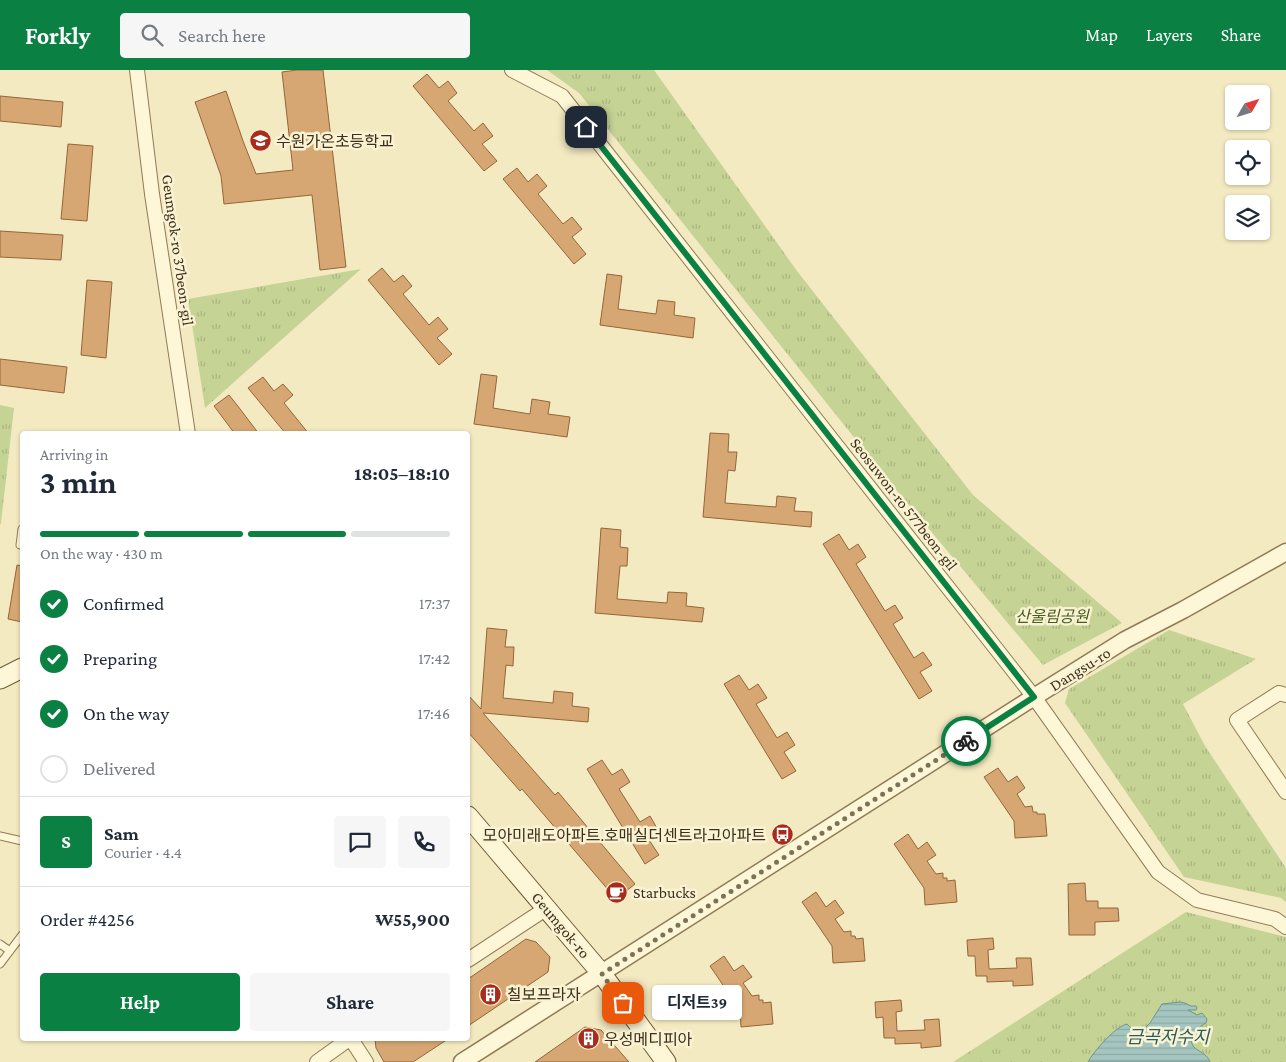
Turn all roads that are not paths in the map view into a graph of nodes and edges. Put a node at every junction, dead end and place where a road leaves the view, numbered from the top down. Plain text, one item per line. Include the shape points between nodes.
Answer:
1 (136, 70) edge
2 (512, 70) edge
3 (188, 431) edge
4 (1286, 552) edge
5 (20, 669) edge
6 (0, 679) edge
7 (1286, 695) edge
8 (1034, 697) junction
9 (1286, 792) edge
10 (470, 818) edge
11 (0, 836) edge
12 (20, 841) edge
13 (547, 908) junction
14 (1286, 927) edge
15 (20, 938) edge
16 (0, 944) edge
17 (10, 951) junction
18 (470, 959) edge
19 (0, 964) edge
20 (602, 974) junction
21 (347, 1041) edge
22 (351, 1041) edge
23 (317, 1062) edge
24 (366, 1062) edge
25 (462, 1062) edge
26 (666, 1062) edge

1 - 3 street, Geumgok-ro 37beon-gil
2 - 8 street, Seosuwon-ro 577beon-gil via 562,96
4 - 8 street, Dangsu-ro via 1125,640
5 - 6 main road
7 - 9 street via 1279,693 1237,720
8 - 14 street, Seosuwon-ro 577beon-gil via 1158,872 1197,900 1275,919
8 - 20 street, Dangsu-ro
10 - 13 main road, Geumgok-ro
11 - 12 lane
13 - 18 street
13 - 20 main road, Geumgok-ro
15 - 17 lane
16 - 17 lane
17 - 19 lane
20 - 25 street, Dangsu-ro
20 - 26 main road, Geumgok-ro
21 - 23 street
22 - 24 street

